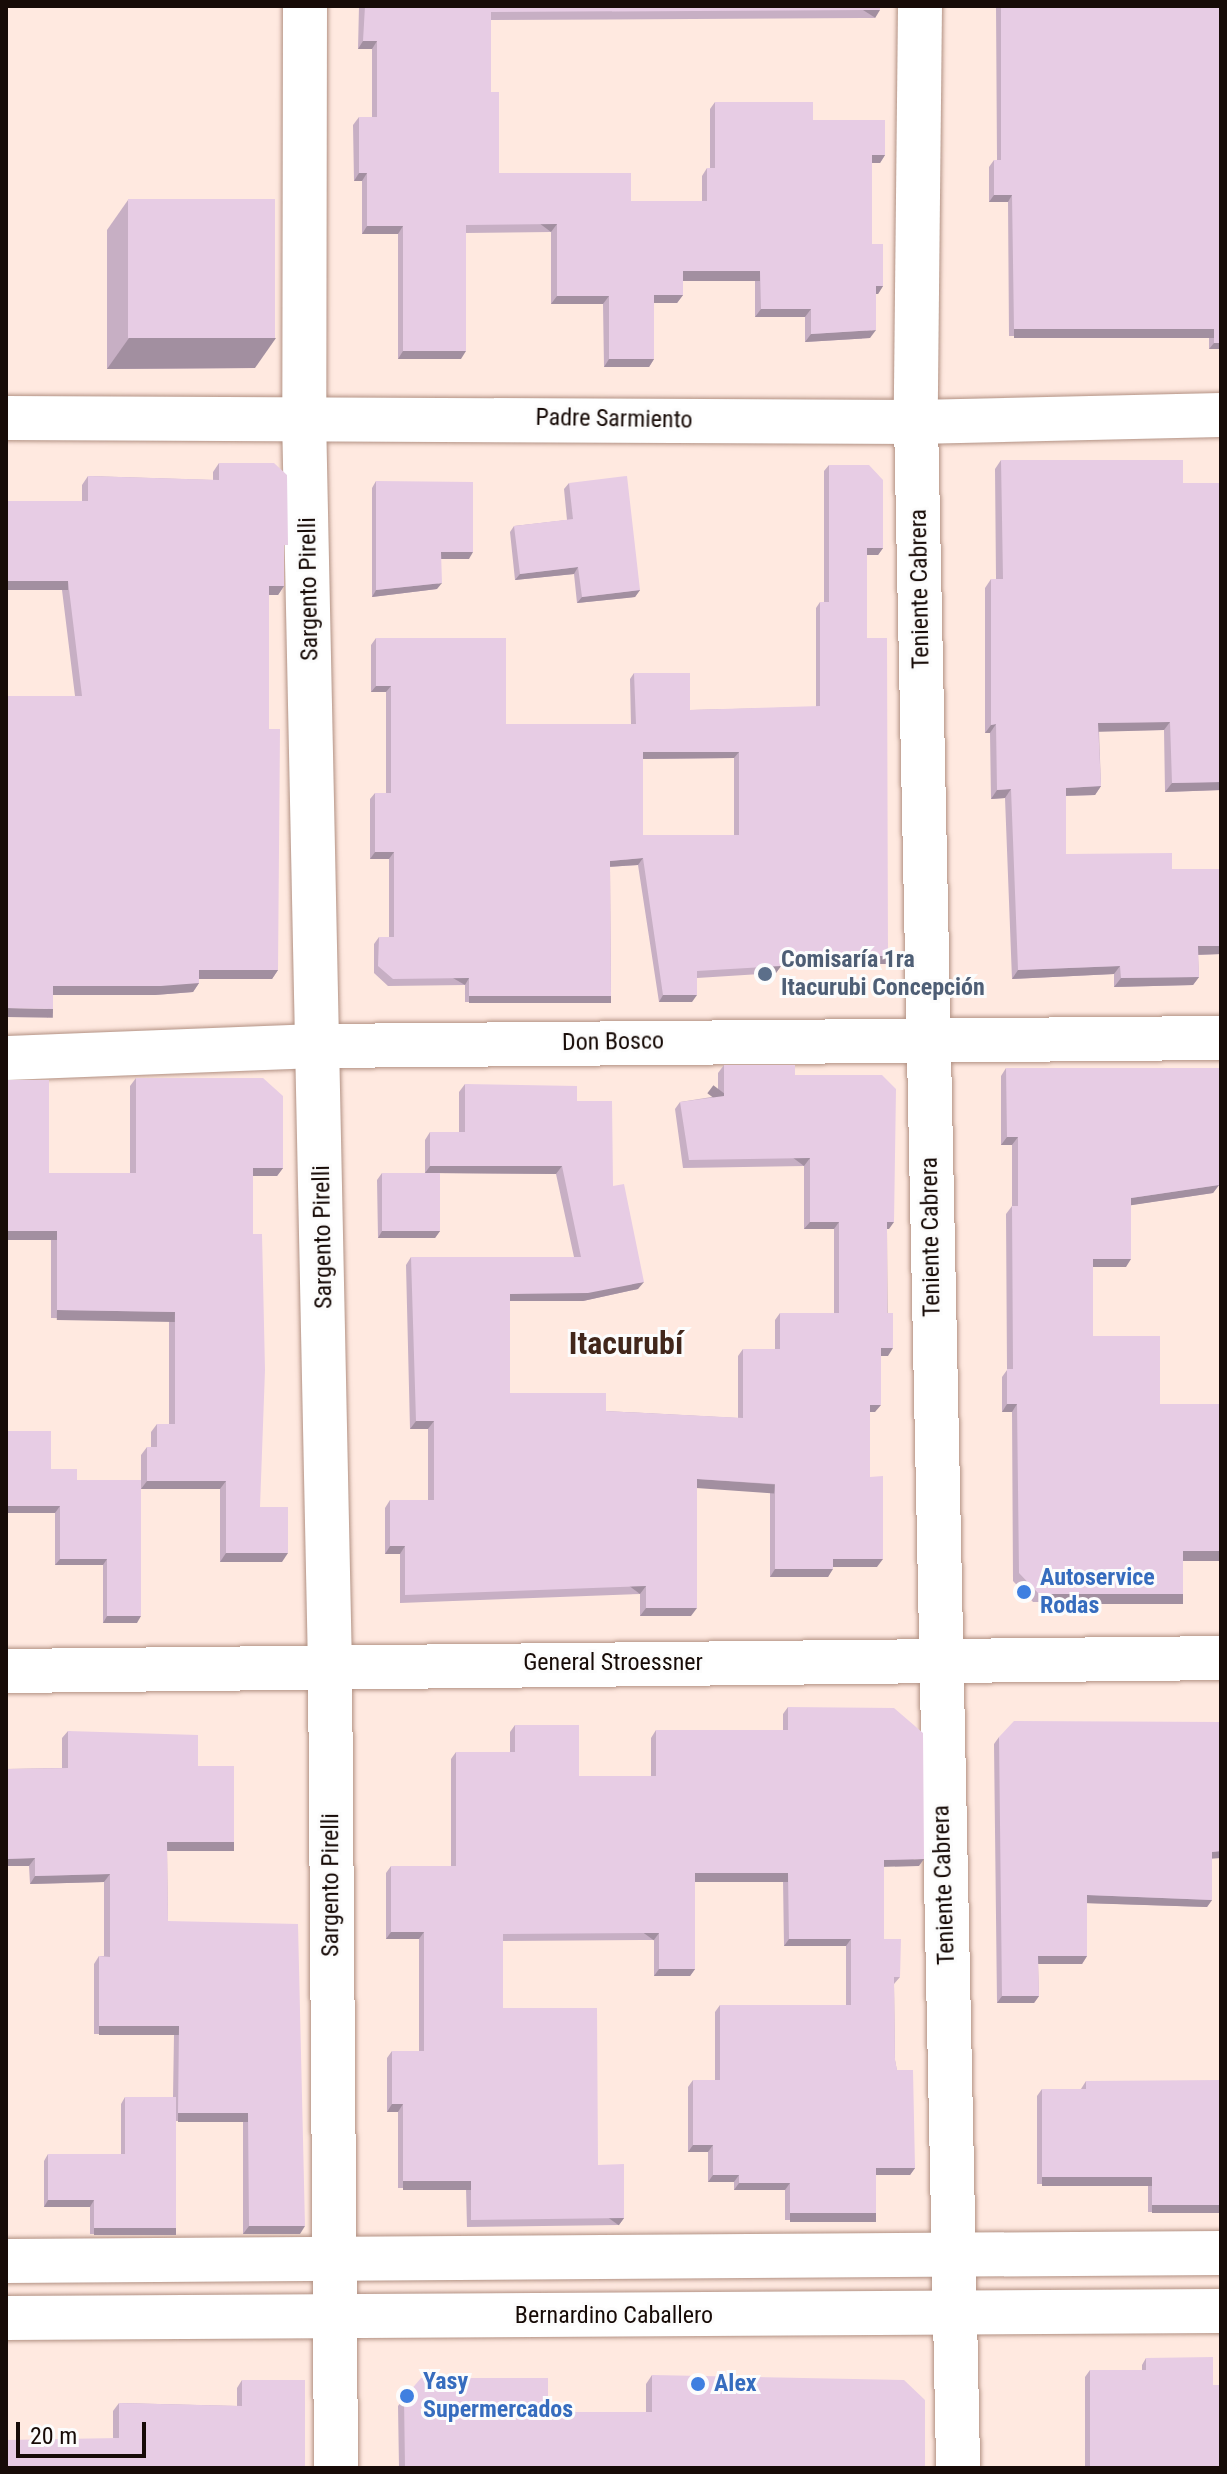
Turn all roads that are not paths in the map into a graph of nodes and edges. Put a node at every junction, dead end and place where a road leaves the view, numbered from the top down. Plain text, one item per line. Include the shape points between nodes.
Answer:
1 (305, 6) edge
2 (920, 6) edge
3 (1221, 415) edge
4 (304, 416) junction
5 (6, 418) edge
6 (916, 422) junction
7 (928, 1038) junction
8 (1221, 1038) edge
9 (320, 1046) junction
10 (6, 1058) edge
11 (1221, 1658) edge
12 (938, 1661) junction
13 (330, 1664) junction
14 (6, 1671) edge
15 (1221, 2253) edge
16 (954, 2254) junction
17 (332, 2259) junction
18 (6, 2261) edge
19 (1221, 2311) edge
20 (959, 2314) junction
21 (6, 2318) edge
22 (333, 2318) junction
23 (336, 2468) edge
24 (958, 2468) edge

1 - 4 main road, Sargento Pirelli
2 - 6 main road, Teniente Cabrera
3 - 6 main road, Padre Sarmiento
4 - 5 main road, Padre Sarmiento
4 - 6 main road, Padre Sarmiento
4 - 9 main road, Sargento Pirelli
6 - 7 main road, Teniente Cabrera
7 - 8 main road, Don Bosco
7 - 9 main road, Don Bosco
7 - 12 main road, Teniente Cabrera
9 - 10 main road, Don Bosco
9 - 13 main road, Sargento Pirelli
11 - 12 main road, General Stroessner
12 - 13 main road, General Stroessner
12 - 16 main road, Teniente Cabrera
13 - 14 main road, General Stroessner
13 - 17 main road, Sargento Pirelli
15 - 16 main road
16 - 17 main road
16 - 20 main road, Teniente Cabrera
17 - 18 main road
17 - 22 main road, Sargento Pirelli
19 - 20 main road, Bernardino Caballero
20 - 22 main road, Bernardino Caballero
20 - 24 main road, Teniente Cabrera
21 - 22 main road, Bernardino Caballero
22 - 23 main road, Sargento Pirelli

